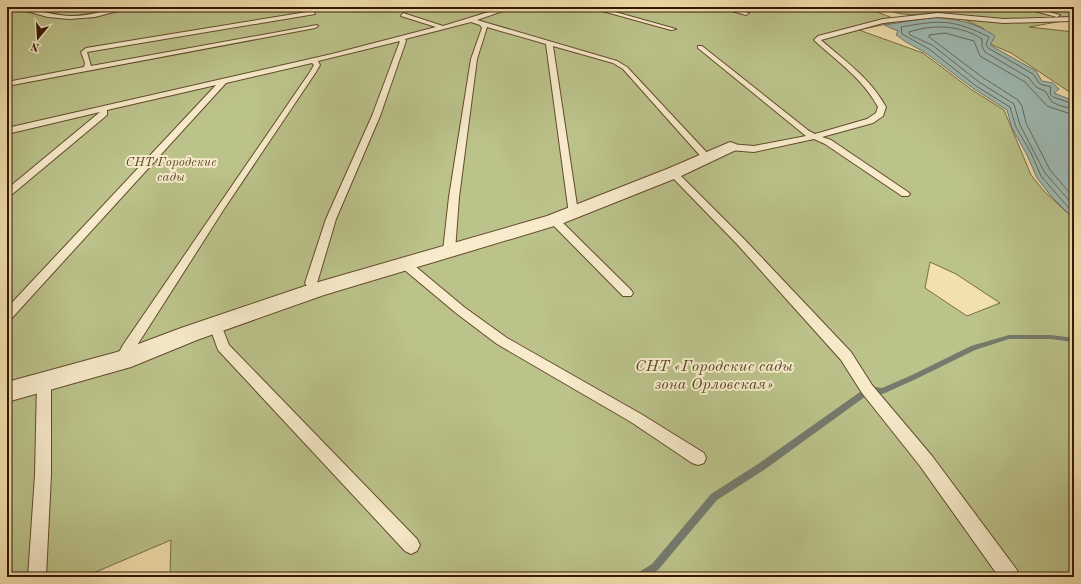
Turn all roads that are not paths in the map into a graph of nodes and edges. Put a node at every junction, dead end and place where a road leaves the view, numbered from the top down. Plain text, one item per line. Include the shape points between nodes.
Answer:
1 (14, 7) edge
2 (130, 7) edge
3 (511, 7) edge
4 (591, 7) edge
5 (721, 7) edge
6 (1023, 7) edge
7 (313, 13) dead end
8 (746, 14) dead end
9 (403, 15) dead end
10 (1072, 19) edge
11 (471, 20) junction
12 (483, 24) junction
13 (315, 26) dead end
14 (444, 28) junction
15 (673, 29) dead end
16 (402, 39) junction
17 (550, 43) junction
18 (700, 47) dead end
19 (314, 60) junction
20 (87, 68) junction
21 (224, 81) junction
22 (7, 84) edge
23 (103, 110) junction
24 (7, 131) edge
25 (815, 136) junction
26 (730, 147) joint
27 (707, 158) junction
28 (673, 173) junction
29 (7, 194) edge
30 (905, 194) dead end
31 (564, 216) junction
32 (449, 251) junction
33 (405, 264) junction
34 (316, 290) junction
35 (627, 293) dead end
36 (7, 316) edge
37 (215, 325) junction
38 (122, 360) junction
39 (44, 383) junction
40 (7, 392) edge
41 (698, 458) dead end
42 (411, 546) dead end
43 (37, 577) edge
44 (1010, 577) edge

1 - 2 lane via 73,18
3 - 11 lane
4 - 15 lane
5 - 8 lane
6 - 10 lane
7 - 20 lane via 86,50 84,52
9 - 14 lane
10 - 25 lane via 1004,21 938,15 883,21 820,37 817,40 856,73 878,96 882,107 880,114 870,121
11 - 12 lane
11 - 14 lane
12 - 17 lane
12 - 32 lane via 485,28 474,58 470,84
13 - 20 lane
14 - 16 lane
16 - 19 lane
16 - 34 lane via 376,116 331,219 311,283
17 - 27 lane via 615,62 625,68
17 - 31 lane
18 - 25 lane via 806,133
19 - 21 lane
19 - 38 lane via 317,64 313,72 198,240
20 - 22 lane
21 - 23 lane
21 - 36 lane
23 - 24 lane
23 - 29 lane via 104,113
25 - 26 lane via 754,149
25 - 30 lane via 839,149
26 - 27 street
27 - 28 street
28 - 31 street
28 - 44 lane via 741,242 846,356 867,389 926,461
31 - 32 street
31 - 35 lane
32 - 33 street
33 - 34 street
33 - 41 lane via 502,341 636,418
34 - 37 street
37 - 38 street
37 - 42 lane via 223,346
38 - 39 street
39 - 40 street
39 - 43 lane via 43,475

